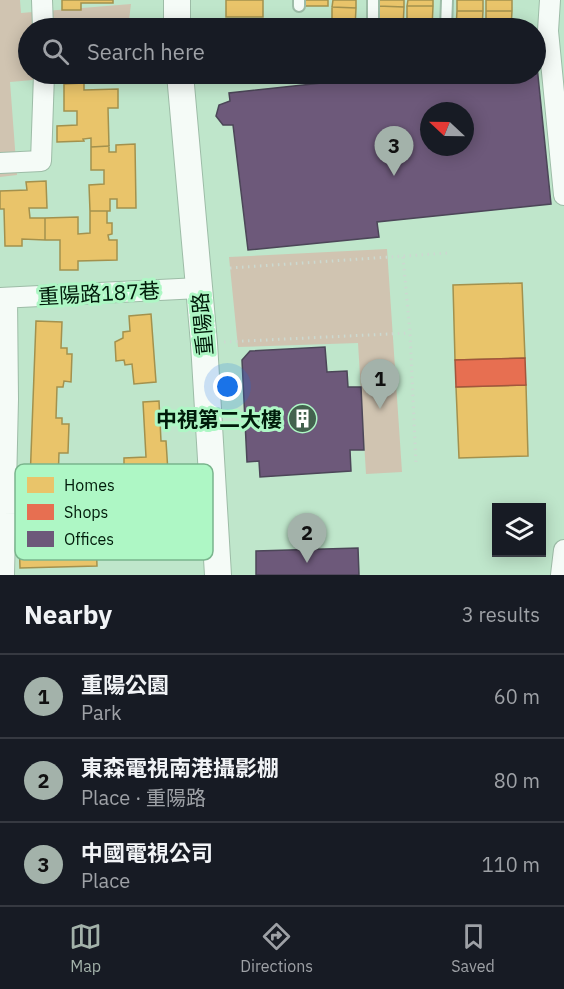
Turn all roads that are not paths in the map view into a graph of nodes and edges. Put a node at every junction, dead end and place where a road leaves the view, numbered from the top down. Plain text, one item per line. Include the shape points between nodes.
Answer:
1 (42, 0) edge
2 (177, 0) edge
3 (373, 0) edge
4 (447, 0) edge
5 (550, 0) edge
6 (43, 18) edge
7 (177, 18) edge
8 (373, 18) edge
9 (446, 18) edge
10 (558, 67) edge
11 (44, 84) edge
12 (181, 84) edge
13 (0, 163) edge
14 (564, 195) edge
15 (199, 288) junction
16 (4, 298) edge
17 (211, 464) edge
18 (213, 492) edge
19 (3, 504) edge
20 (214, 508) joint
21 (564, 550) edge
22 (4, 575) edge
23 (218, 575) edge
24 (561, 575) edge

1 - 6 street
2 - 7 street
3 - 8 lane
4 - 9 lane
5 - 10 street via 548,31
10 - 14 street
11 - 13 street via 40,161
12 - 15 street, 重陽路
15 - 16 street, 重陽路187巷
15 - 17 street, 重陽路
16 - 19 street
18 - 20 street, 重陽路
19 - 22 street
20 - 23 street, 重陽路
21 - 24 street

